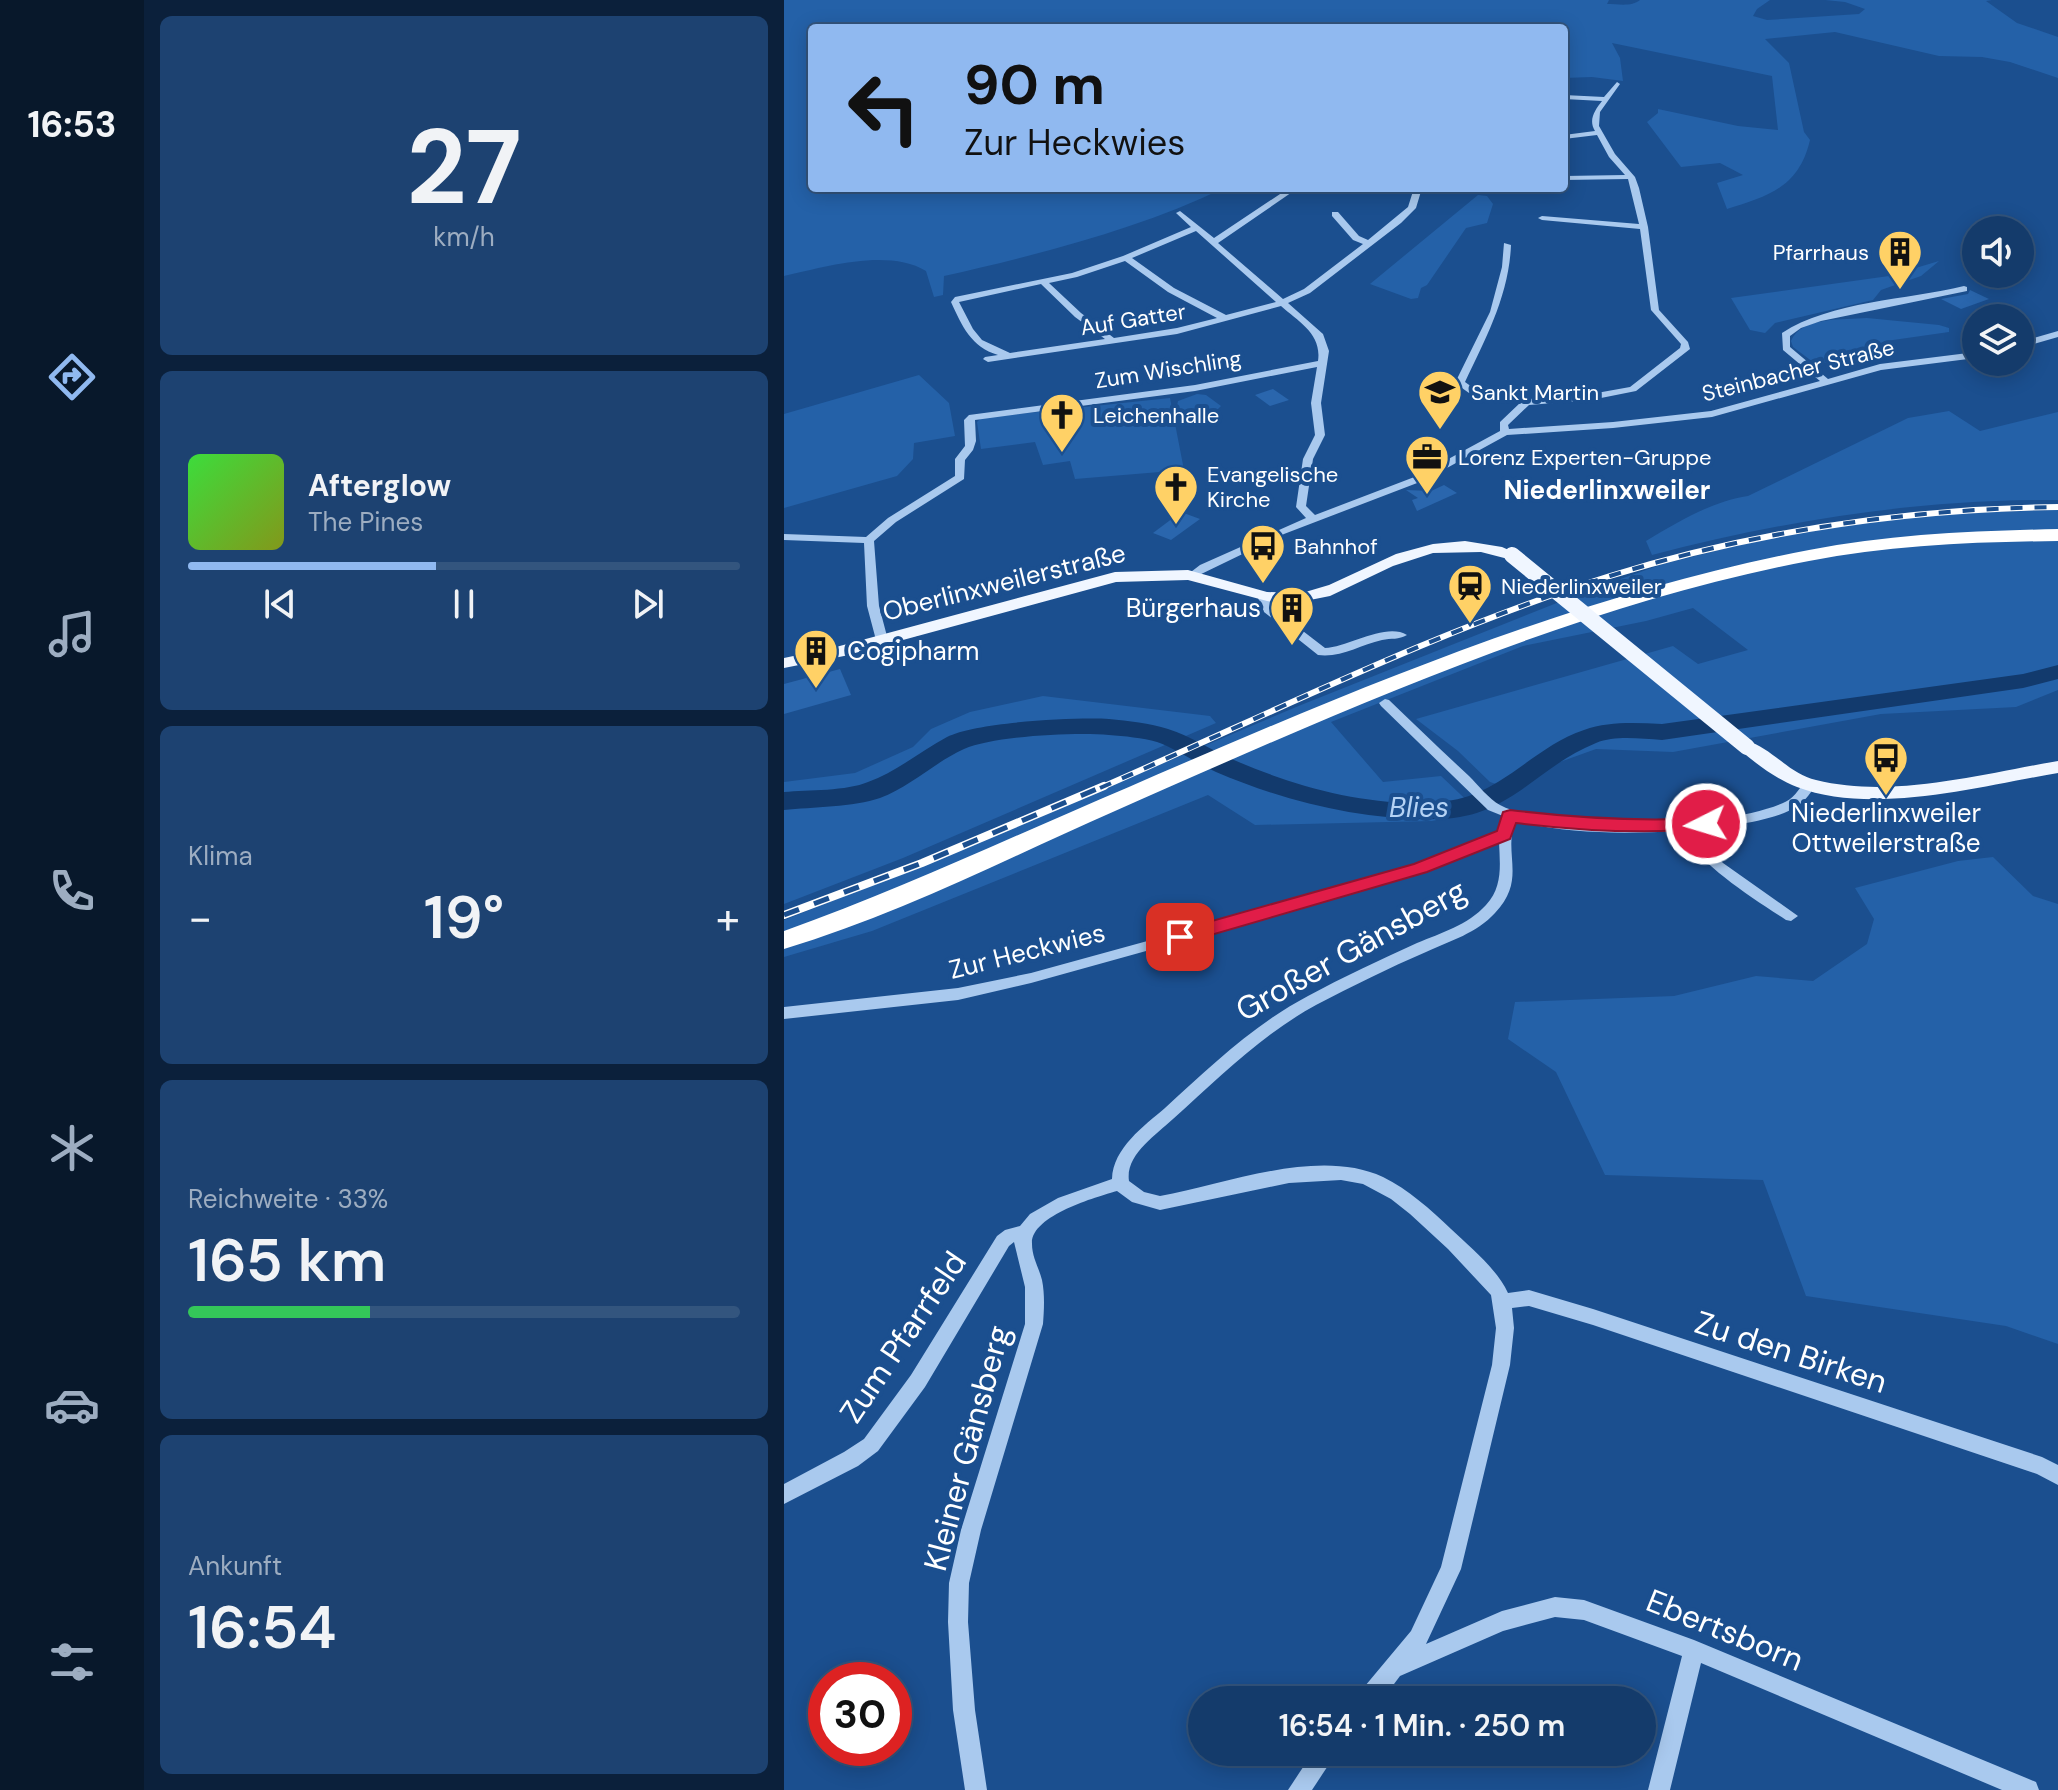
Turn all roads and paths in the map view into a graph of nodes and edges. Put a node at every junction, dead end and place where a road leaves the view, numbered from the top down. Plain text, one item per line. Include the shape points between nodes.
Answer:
1 (1617, 84) dead end
2 (1568, 97) edge
3 (1606, 99) junction
4 (1598, 133) junction
5 (1568, 137) edge
6 (1631, 177) junction
7 (1568, 178) edge
8 (1288, 192) edge
9 (1417, 192) edge
10 (1180, 213) dead end
11 (1335, 214) dead end
12 (1542, 218) dead end
13 (1644, 227) junction
14 (1196, 228) junction
15 (1214, 242) junction
16 (1369, 244) junction
17 (1507, 245) dead end
18 (1126, 258) junction
19 (1044, 282) junction
20 (1964, 289) dead end
21 (1282, 303) junction
22 (1227, 319) junction
23 (2058, 334) edge
24 (1113, 341) junction
25 (2034, 341) edge
26 (1012, 355) junction
27 (1962, 357) edge
28 (988, 359) dead end
29 (1321, 363) junction
30 (1827, 382) junction
31 (1524, 399) junction
32 (1505, 432) junction
33 (1313, 519) junction
34 (2058, 535) edge
35 (784, 537) edge
36 (869, 540) junction
37 (1193, 575) junction
38 (1264, 598) junction
39 (1401, 635) dead end
40 (882, 640) junction
41 (784, 663) edge
42 (1385, 703) dead end
43 (2058, 767) edge
44 (1809, 785) junction
45 (1510, 816) junction
46 (1682, 827) junction
47 (1504, 835) junction
48 (1791, 916) dead end
49 (784, 940) edge
50 (784, 1013) edge
51 (1121, 1183) junction
52 (1024, 1233) junction
53 (1502, 1302) junction
54 (2058, 1476) edge
55 (784, 1494) edge
56 (1694, 1650) junction
57 (1393, 1669) junction
58 (1379, 1686) edge
59 (1316, 1766) edge
60 (976, 1790) edge
61 (1299, 1790) edge
62 (1659, 1790) edge
63 (2028, 1790) edge

1 - 3 street
2 - 3 street
3 - 4 street via 1595,121
4 - 5 street
4 - 6 street
6 - 7 street
6 - 13 street
8 - 15 street
9 - 16 street, Auf Gatter via 1412,208
10 - 14 street
11 - 16 street via 1356,238
12 - 13 street
13 - 31 street via 1655,310 1685,349 1633,389 1566,401
14 - 15 street
14 - 18 street
15 - 21 street
16 - 21 street, Auf Gatter via 1307,291
17 - 31 street via 1494,312 1460,383 1469,390
18 - 19 street
18 - 22 street via 1171,290
19 - 24 street
19 - 26 street via 955,302 973,338 992,351
20 - 30 street via 1792,328 1785,335 1786,348
21 - 22 street, Auf Gatter
21 - 29 street via 1320,336
22 - 24 street, Auf Gatter
23 - 25 street
24 - 26 street, Auf Gatter
26 - 28 street, Auf Gatter
27 - 30 street, Steinbacher Straße via 1884,366
29 - 33 street via 1316,403 1320,435 1313,442 1301,495 1301,507
29 - 36 street, Zum Wischling via 1195,388 972,417 973,442 960,459 960,477
30 - 32 street, Steinbacher Straße via 1712,414
31 - 32 street via 1503,424
32 - 33 street, Steinbacher Straße via 1421,478
33 - 37 street, Steinbacher Straße
34 - 49 highway via 1857,546 1682,582 1525,634 1235,749 914,890
35 - 36 street
36 - 40 street via 873,606
37 - 38 main road, Oberlinxweilerstraße
37 - 40 main road, Oberlinxweilerstraße via 1153,573 1095,581
38 - 39 street via 1268,610 1322,652 1384,634
38 - 44 main road, Oberlinxweilerstraße, bridge via 1320,595 1405,556 1453,545 1512,555 1747,747
40 - 41 main road, Oberlinxweilerstraße
42 - 45 street via 1477,794
43 - 44 main road via 1880,791
44 - 46 street via 1800,798 1776,810
45 - 46 street via 1588,826
45 - 47 street, Großer Gänsberg
46 - 48 street via 1740,884
47 - 50 street, Zur Heckwies via 1339,893 1031,978 958,994
47 - 51 street, Großer Gänsberg via 1509,871 1493,907 1461,929 1289,1013 1244,1044 1130,1152 1122,1165
51 - 52 street via 1063,1204 1035,1219
51 - 53 street via 1141,1200 1160,1203 1288,1177 1366,1177 1406,1199 1486,1277
52 - 55 street, Zum Pfarrfeld via 1003,1241 918,1381 871,1445
52 - 60 street, Kleiner Gänsberg via 1036,1297 1034,1324 959,1583 964,1710
53 - 54 street, Zu den Birken via 1529,1298 1593,1317
53 - 57 street via 1501,1365 1451,1569 1418,1638
56 - 57 street, Ebertsborn via 1614,1618 1555,1607 1502,1621
56 - 62 street
56 - 63 street, Ebertsborn
57 - 58 street
59 - 61 street

